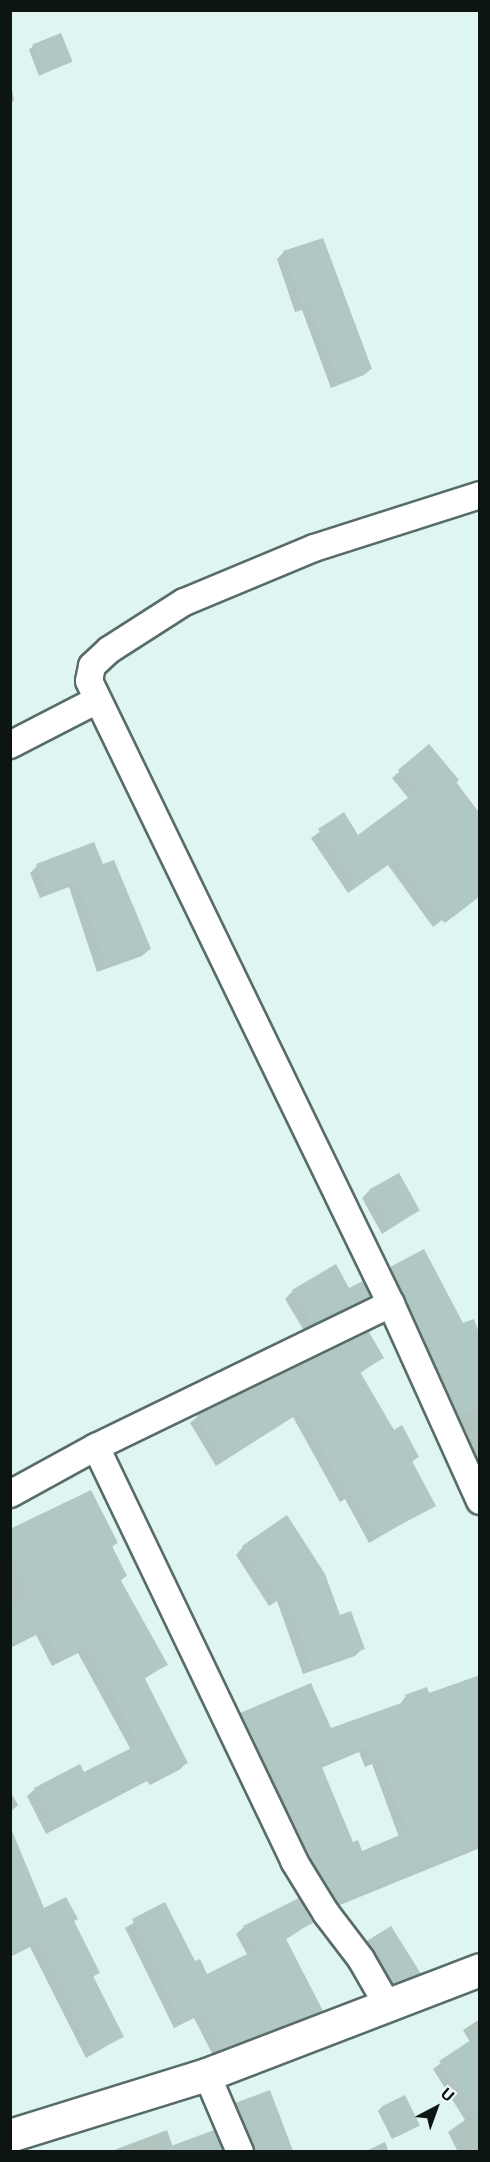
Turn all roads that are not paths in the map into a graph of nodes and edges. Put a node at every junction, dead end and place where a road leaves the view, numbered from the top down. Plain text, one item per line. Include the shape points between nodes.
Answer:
1 (480, 495) edge
2 (98, 700) junction
3 (10, 745) edge
4 (391, 1304) junction
5 (96, 1448) junction
6 (10, 1494) edge
7 (480, 1501) edge
8 (480, 1970) edge
9 (388, 2006) junction
10 (207, 2075) junction
11 (10, 2136) edge
12 (240, 2151) edge

1 - 2 street via 314,548 184,602 109,650 92,666 89,681
2 - 3 street
2 - 4 street
4 - 5 street
4 - 7 street
5 - 6 street
5 - 9 street via 304,1880 361,1959
8 - 9 street
9 - 10 street
10 - 11 street
10 - 12 street

